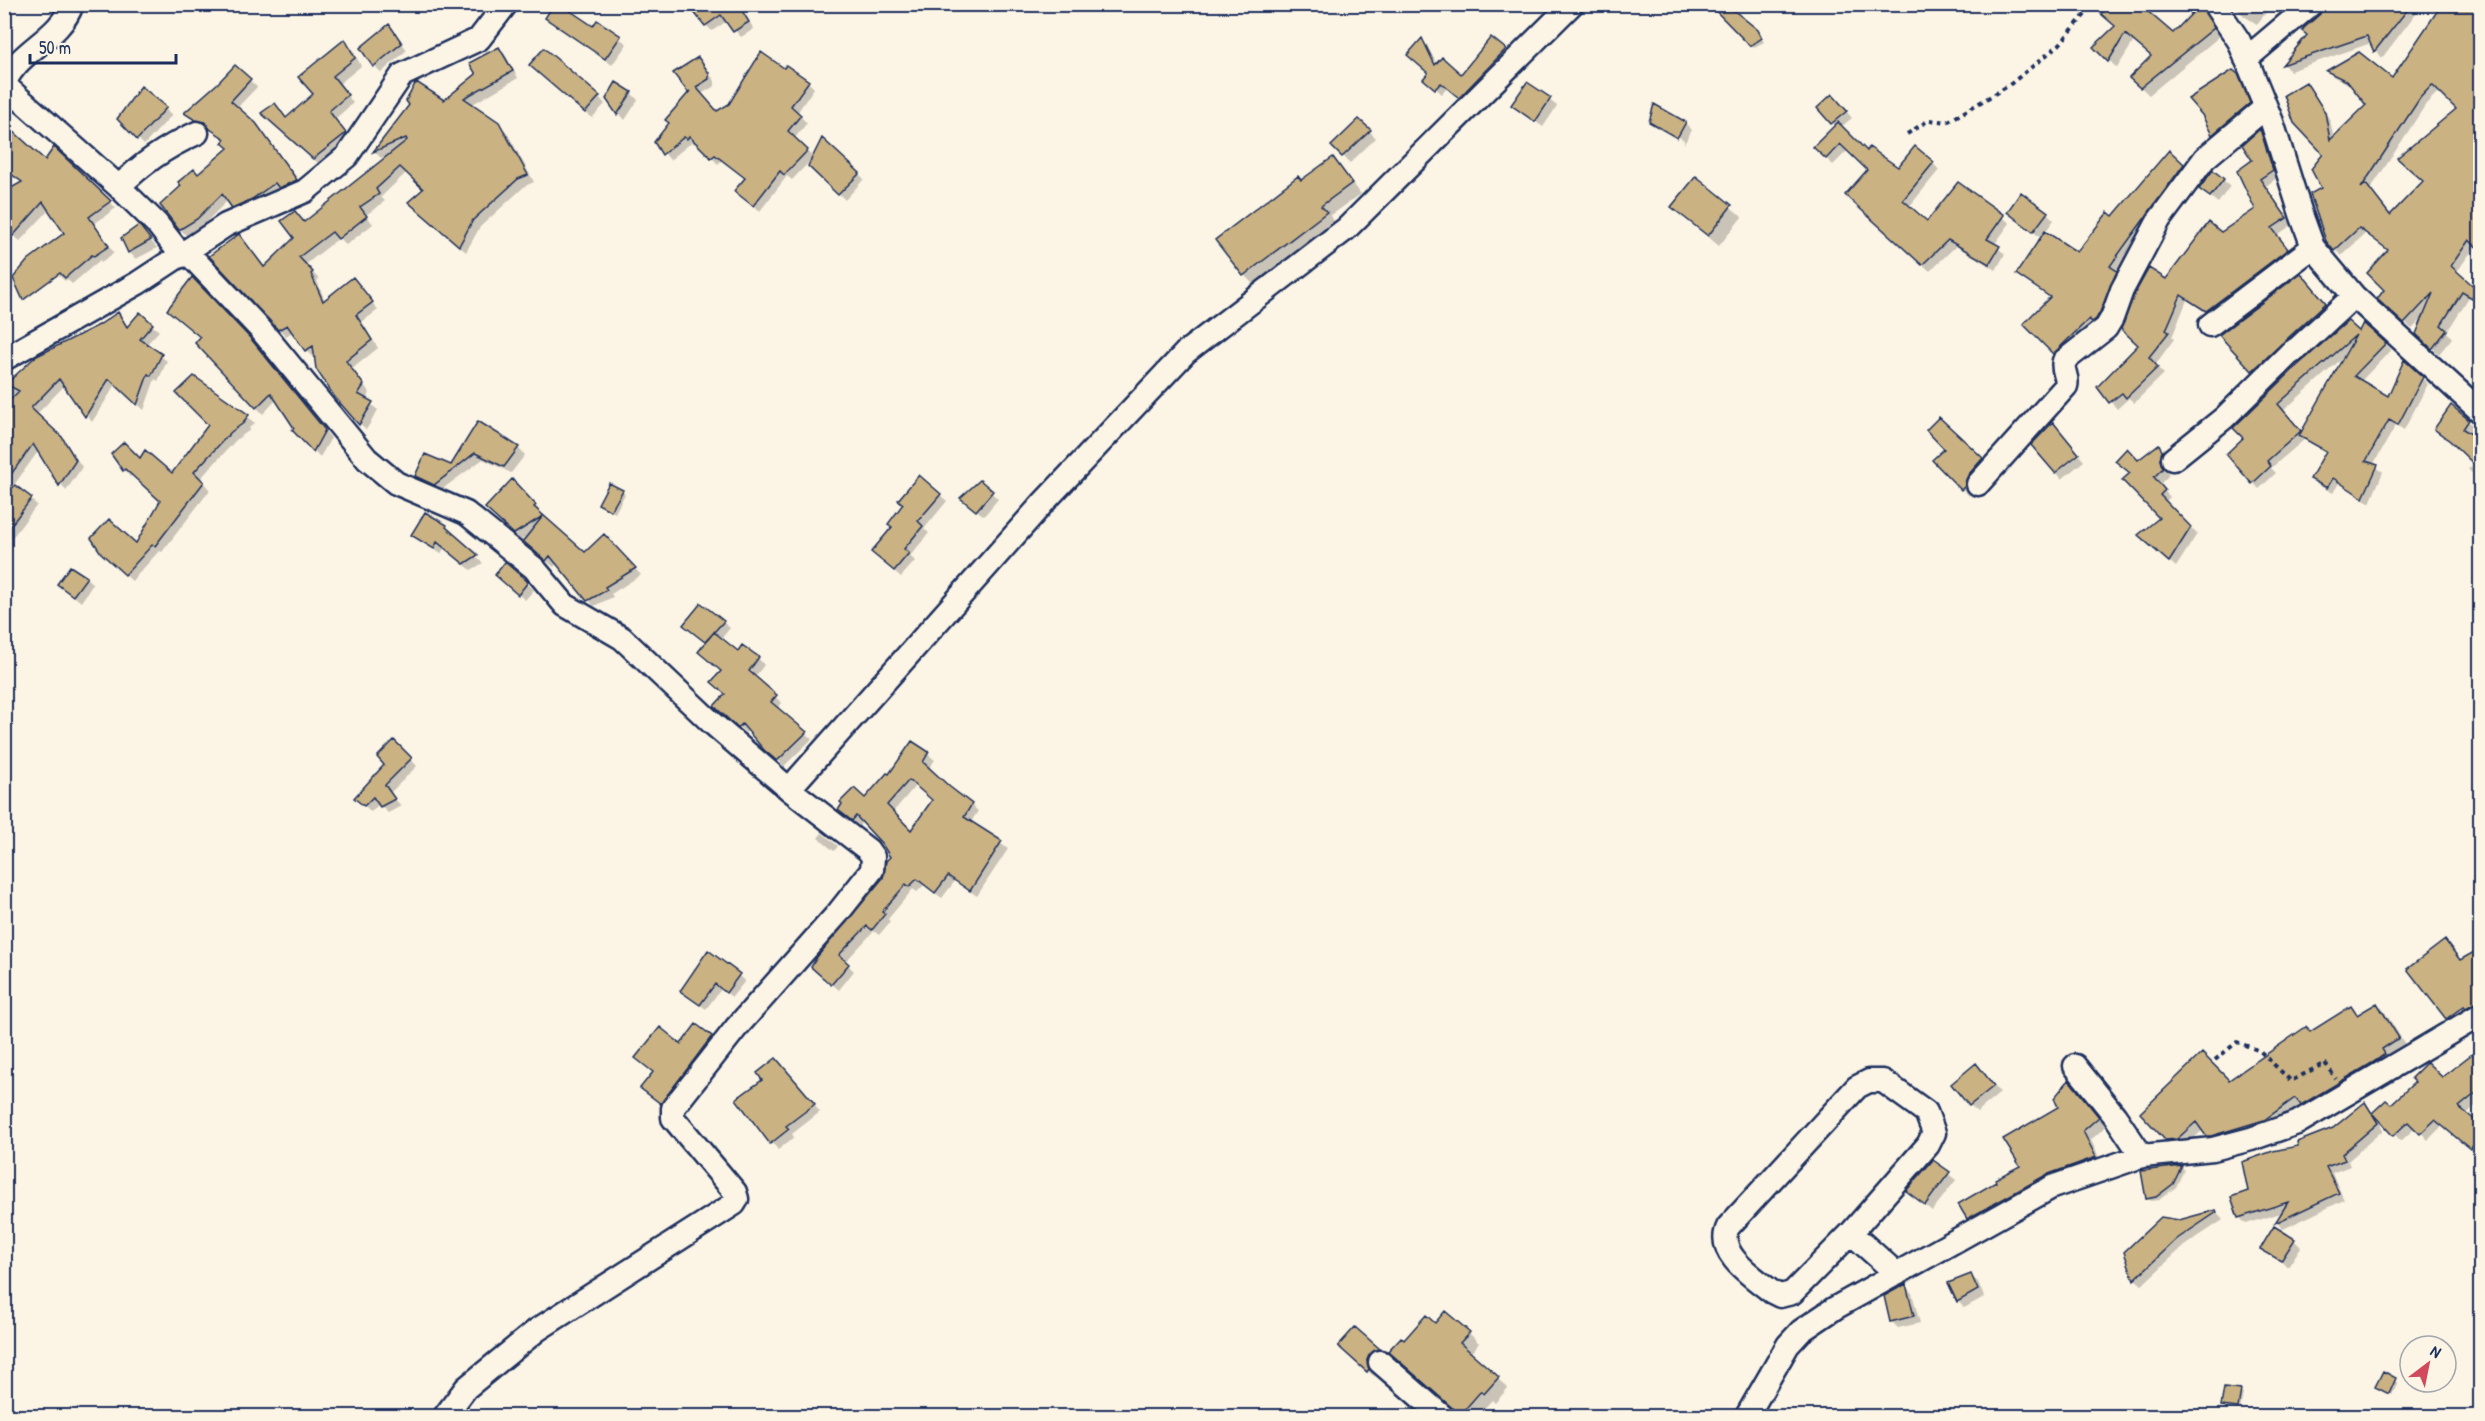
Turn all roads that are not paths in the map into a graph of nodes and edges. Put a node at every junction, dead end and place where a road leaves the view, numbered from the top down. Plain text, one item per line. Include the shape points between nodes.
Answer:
1 (72, 4) edge
2 (506, 4) edge
3 (1572, 4) edge
4 (2214, 4) edge
5 (2312, 4) edge
6 (2246, 58) junction
7 (2266, 108) junction
8 (197, 133) dead end
9 (119, 187) junction
10 (2313, 247) junction
11 (184, 254) junction
12 (2354, 296) junction
13 (2210, 325) dead end
14 (4, 359) edge
15 (2481, 411) edge
16 (2173, 459) dead end
17 (1978, 484) dead end
18 (789, 789) junction
19 (2481, 1015) edge
20 (2075, 1066) dead end
21 (2142, 1156) junction
22 (1851, 1233) junction
23 (1898, 1274) junction
24 (1380, 1362) dead end
25 (445, 1416) edge
26 (1442, 1416) edge
27 (1748, 1416) edge

1 - 9 street via 54,34 35,47 5,82
2 - 11 street via 479,39 402,75 346,156 305,191 226,225
3 - 18 street via 1346,229 1186,352 1044,502
4 - 6 street
5 - 6 street
6 - 7 street
7 - 10 street
7 - 17 street via 2205,158 2183,186 2159,220 2106,328 2064,362 2066,386
8 - 9 street via 138,168
9 - 11 street
10 - 12 street
10 - 13 street
11 - 14 street
11 - 18 street via 261,330 367,459 396,483 466,513 534,568 565,605 622,638
12 - 15 street
12 - 16 street via 2224,418
18 - 25 street via 868,850 874,863 838,913 736,1028 673,1108 673,1118 737,1199 537,1330 466,1388
19 - 21 street via 2297,1123 2213,1149
20 - 21 street
21 - 23 street via 2052,1187
22 - 22 street via 1928,1145 1934,1133 1926,1112 1883,1081 1869,1081 1857,1087 1724,1235 1731,1256 1780,1296 1792,1293
22 - 23 street
23 - 27 street via 1801,1331 1788,1346
24 - 26 street

